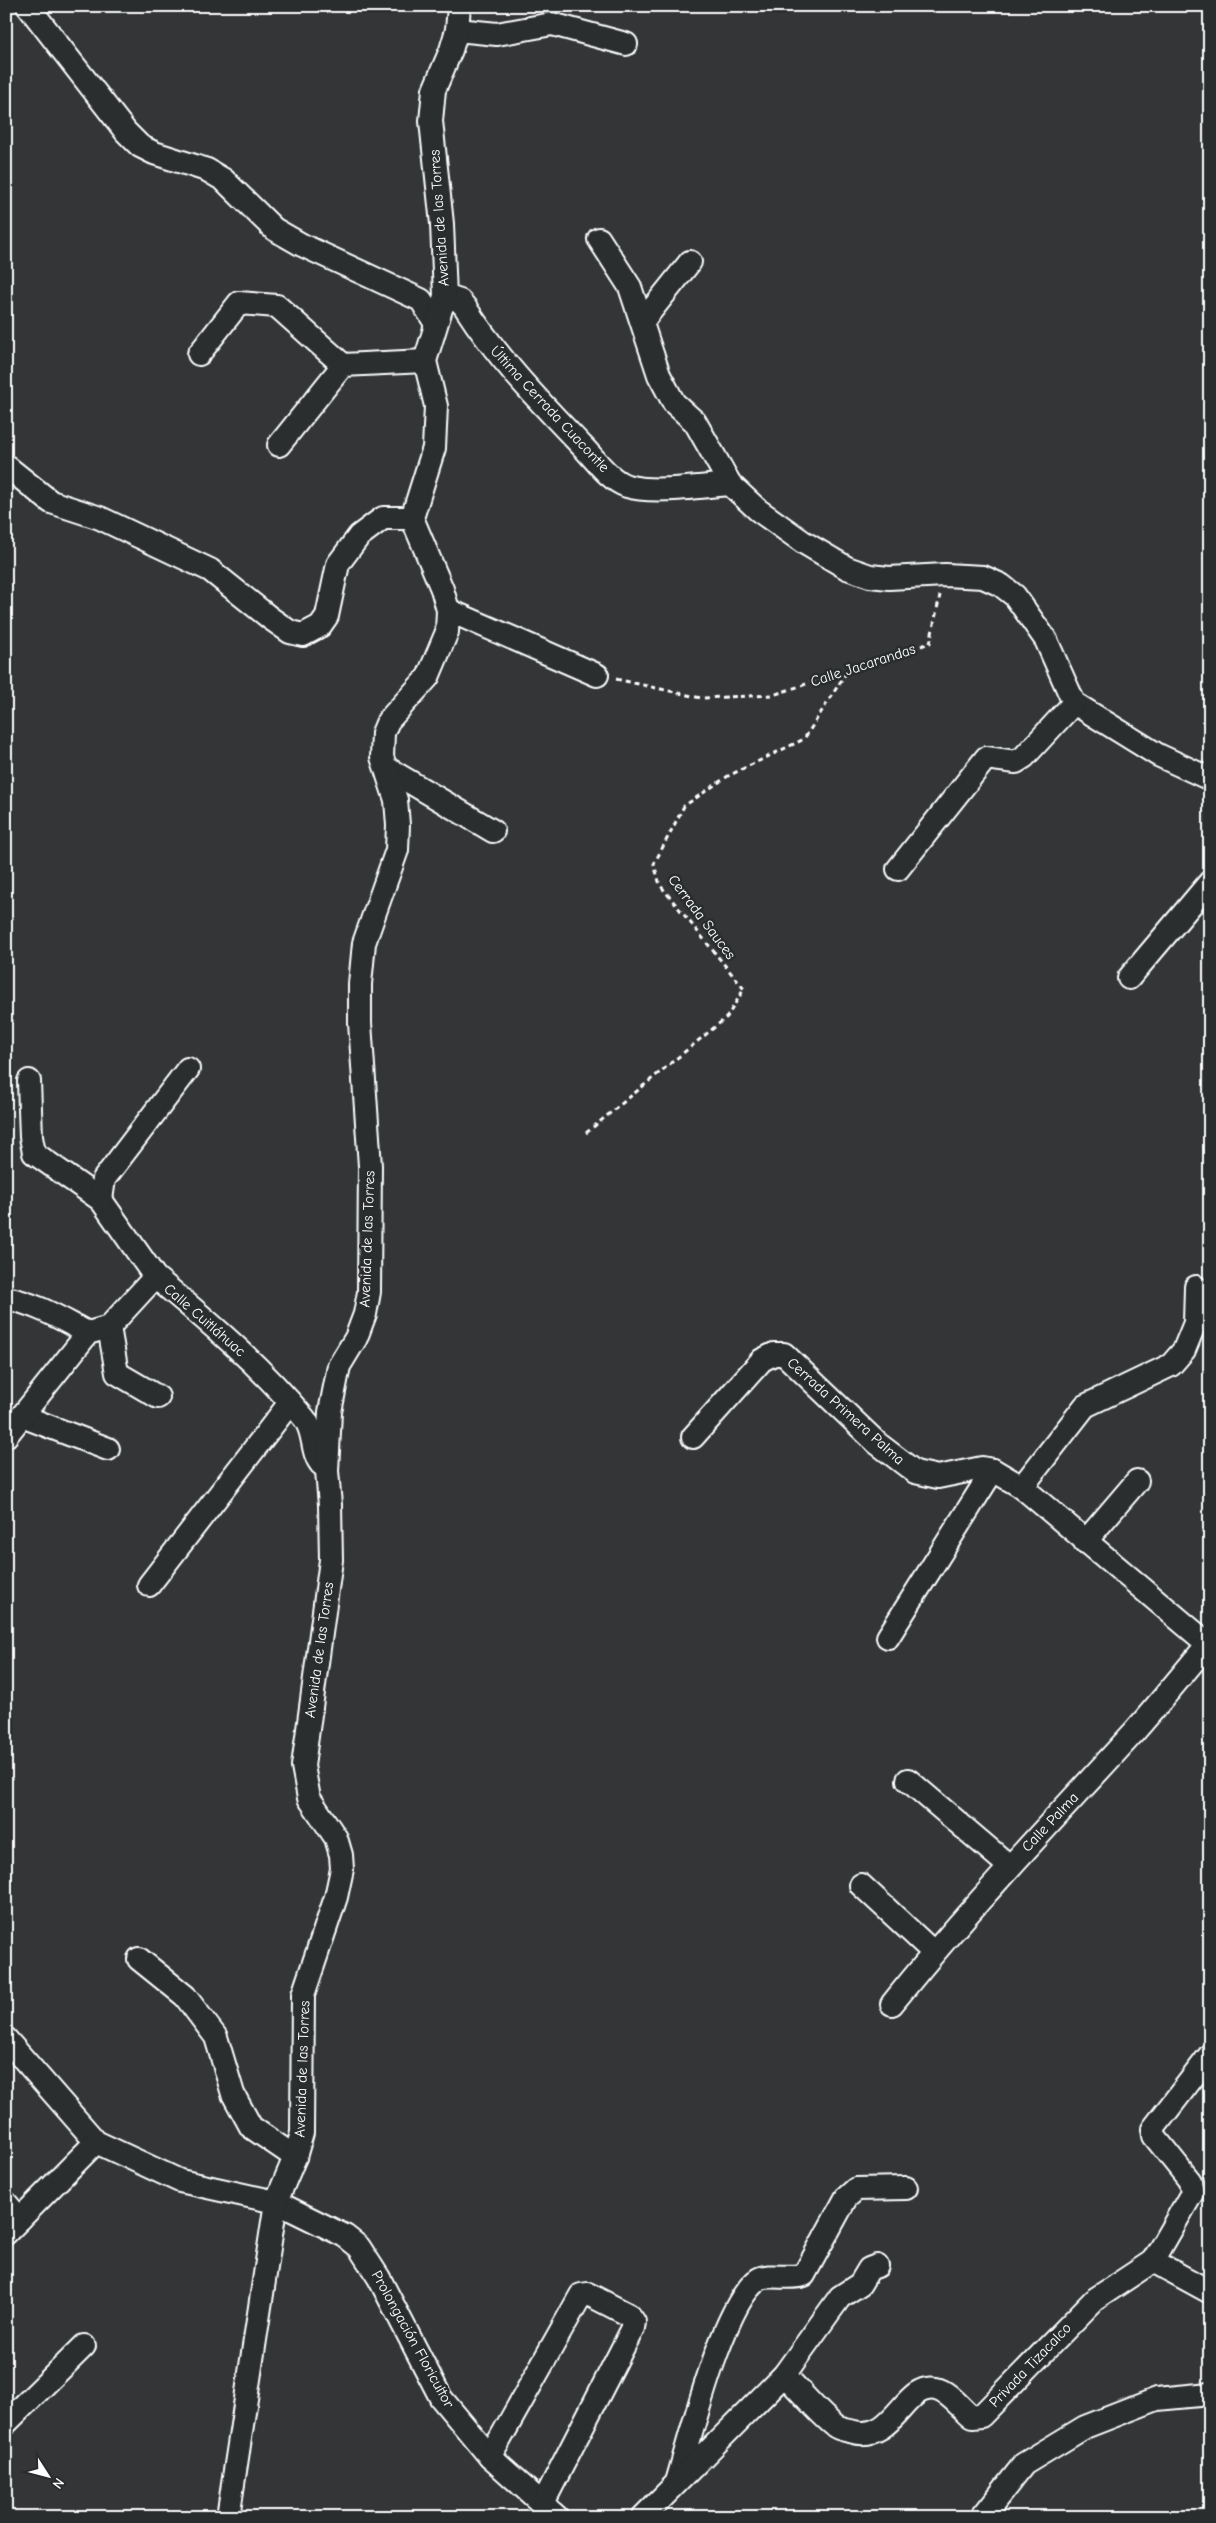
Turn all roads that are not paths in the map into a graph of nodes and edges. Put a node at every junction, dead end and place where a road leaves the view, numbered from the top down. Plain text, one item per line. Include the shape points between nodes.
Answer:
1 (28, 6) edge
2 (459, 6) edge
3 (457, 30) junction
4 (626, 44) dead end
5 (599, 239) dead end
6 (690, 262) dead end
7 (445, 296) junction
8 (435, 322) junction
9 (642, 322) junction
10 (199, 354) dead end
11 (425, 361) junction
12 (343, 365) junction
13 (278, 446) dead end
14 (6, 466) edge
15 (730, 484) junction
16 (412, 518) junction
17 (448, 610) junction
18 (596, 675) road end
19 (1074, 702) junction
20 (388, 769) junction
21 (1210, 779) edge
22 (492, 830) dead end
23 (898, 869) dead end
24 (1210, 882) edge
25 (1128, 978) dead end
26 (188, 1069) dead end
27 (29, 1081) dead end
28 (101, 1200) junction
29 (155, 1277) junction
30 (1196, 1287) dead end
31 (6, 1298) edge
32 (109, 1327) junction
33 (88, 1333) junction
34 (158, 1397) dead end
35 (289, 1404) junction
36 (22, 1416) junction
37 (6, 1436) edge
38 (693, 1437) dead end
39 (108, 1449) dead end
40 (327, 1470) junction
41 (993, 1470) junction
42 (1138, 1481) dead end
43 (1022, 1487) junction
44 (1085, 1542) junction
45 (149, 1585) dead end
46 (888, 1637) dead end
47 (1209, 1643) edge
48 (908, 1780) dead end
49 (1009, 1866) junction
50 (861, 1886) dead end
51 (933, 1952) junction
52 (139, 1959) dead end
53 (892, 2004) dead end
54 (6, 2039) edge
55 (1210, 2055) edge
56 (96, 2142) junction
57 (295, 2157) junction
58 (906, 2188) dead end
59 (276, 2202) junction
60 (11, 2218) edge
61 (1153, 2261) junction
62 (877, 2266) dead end
63 (1210, 2292) edge
64 (84, 2346) dead end
65 (784, 2375) junction
66 (1210, 2394) edge
67 (6, 2423) edge
68 (490, 2458) junction
69 (677, 2482) junction
70 (550, 2510) edge
71 (228, 2517) edge
72 (643, 2517) edge
73 (982, 2517) edge

1 - 8 street via 140,146 207,170 224,180 274,229 351,270 422,300
2 - 3 street, Avenida de las Torres
3 - 4 street via 497,34 552,24
3 - 7 street, Avenida de las Torres via 434,90 431,122 442,224
5 - 9 street via 630,287
6 - 9 street
7 - 8 street, Avenida de las Torres
7 - 15 street, Última Cerrada Cuacontle via 460,301 494,350 608,474 627,486 648,489
8 - 11 street, Avenida de las Torres
9 - 15 street via 659,375 670,396 695,422
10 - 12 street via 238,303 277,306
11 - 12 street
11 - 16 street, Avenida de las Torres via 436,406 434,448
12 - 13 street
14 - 16 street via 51,502 100,518 210,570 290,632 303,635 320,626 327,616 338,564 359,536 383,518
15 - 19 street via 758,510 847,568 889,578 945,574 983,576 1001,585 1015,596 1046,640
16 - 17 street, Avenida de las Torres via 435,569
17 - 18 street
17 - 20 street, Avenida de las Torres via 447,632 428,677 388,721 383,733 382,757
19 - 21 street via 1158,754
19 - 23 street via 1024,757 1016,762 986,758
20 - 22 street
20 - 40 street, Avenida de las Torres via 396,800 397,850 364,943 360,984 370,1166 369,1292 356,1338 339,1366 334,1383
24 - 25 street
26 - 28 street via 104,1179
27 - 28 street via 34,1153
28 - 29 street
29 - 32 street, Calle Cuitláhuac
29 - 35 street, Calle Cuitláhuac via 211,1323 266,1375
30 - 43 street via 1195,1323 1184,1350 1171,1364 1085,1406
31 - 33 street via 43,1309
32 - 33 street
32 - 34 street via 117,1373
33 - 36 street
35 - 40 street, Calle Cuitláhuac via 306,1420 319,1461
35 - 45 street
36 - 37 street
36 - 39 street
38 - 41 street, Cerrada Primera Palma via 762,1360 774,1354 784,1354 877,1443 915,1472 938,1476 982,1468
40 - 57 street, Avenida de las Torres via 330,1569 303,1766 309,1798 336,1838 342,1870 304,1995 302,2132
41 - 43 street
41 - 46 street
42 - 44 street
43 - 44 street
44 - 47 street
47 - 49 street, Calle Palma via 1136,1730
48 - 49 street
49 - 51 street, Calle Palma
50 - 51 street
51 - 53 street, Calle Palma
52 - 57 street via 185,1996 216,2037 233,2094 251,2127
54 - 56 street
55 - 61 street via 1153,2129 1154,2136 1190,2181 1192,2194
56 - 59 street, Prolongación Floricultor via 180,2181
56 - 60 street
57 - 59 street, Avenida de las Torres
58 - 69 street via 856,2188 846,2198 804,2274 795,2278 762,2277 753,2282 742,2296 715,2355
59 - 68 street, Prolongación Floricultor via 345,2236 359,2247 379,2278 441,2398
59 - 71 street, Avenida de las Torres
61 - 63 street
61 - 65 street, Privada Tizacalco via 1094,2300 981,2416 972,2417 947,2394 936,2389 924,2389 915,2394 881,2430 864,2434 837,2428
62 - 65 street via 870,2269 860,2284 840,2297
64 - 67 street
65 - 69 street
66 - 73 street via 1156,2399 1085,2427 1024,2464
68 - 70 street, Prolongación Floricultor
68 - 70 street via 581,2295 588,2294 629,2315 634,2322 633,2328
69 - 72 street

